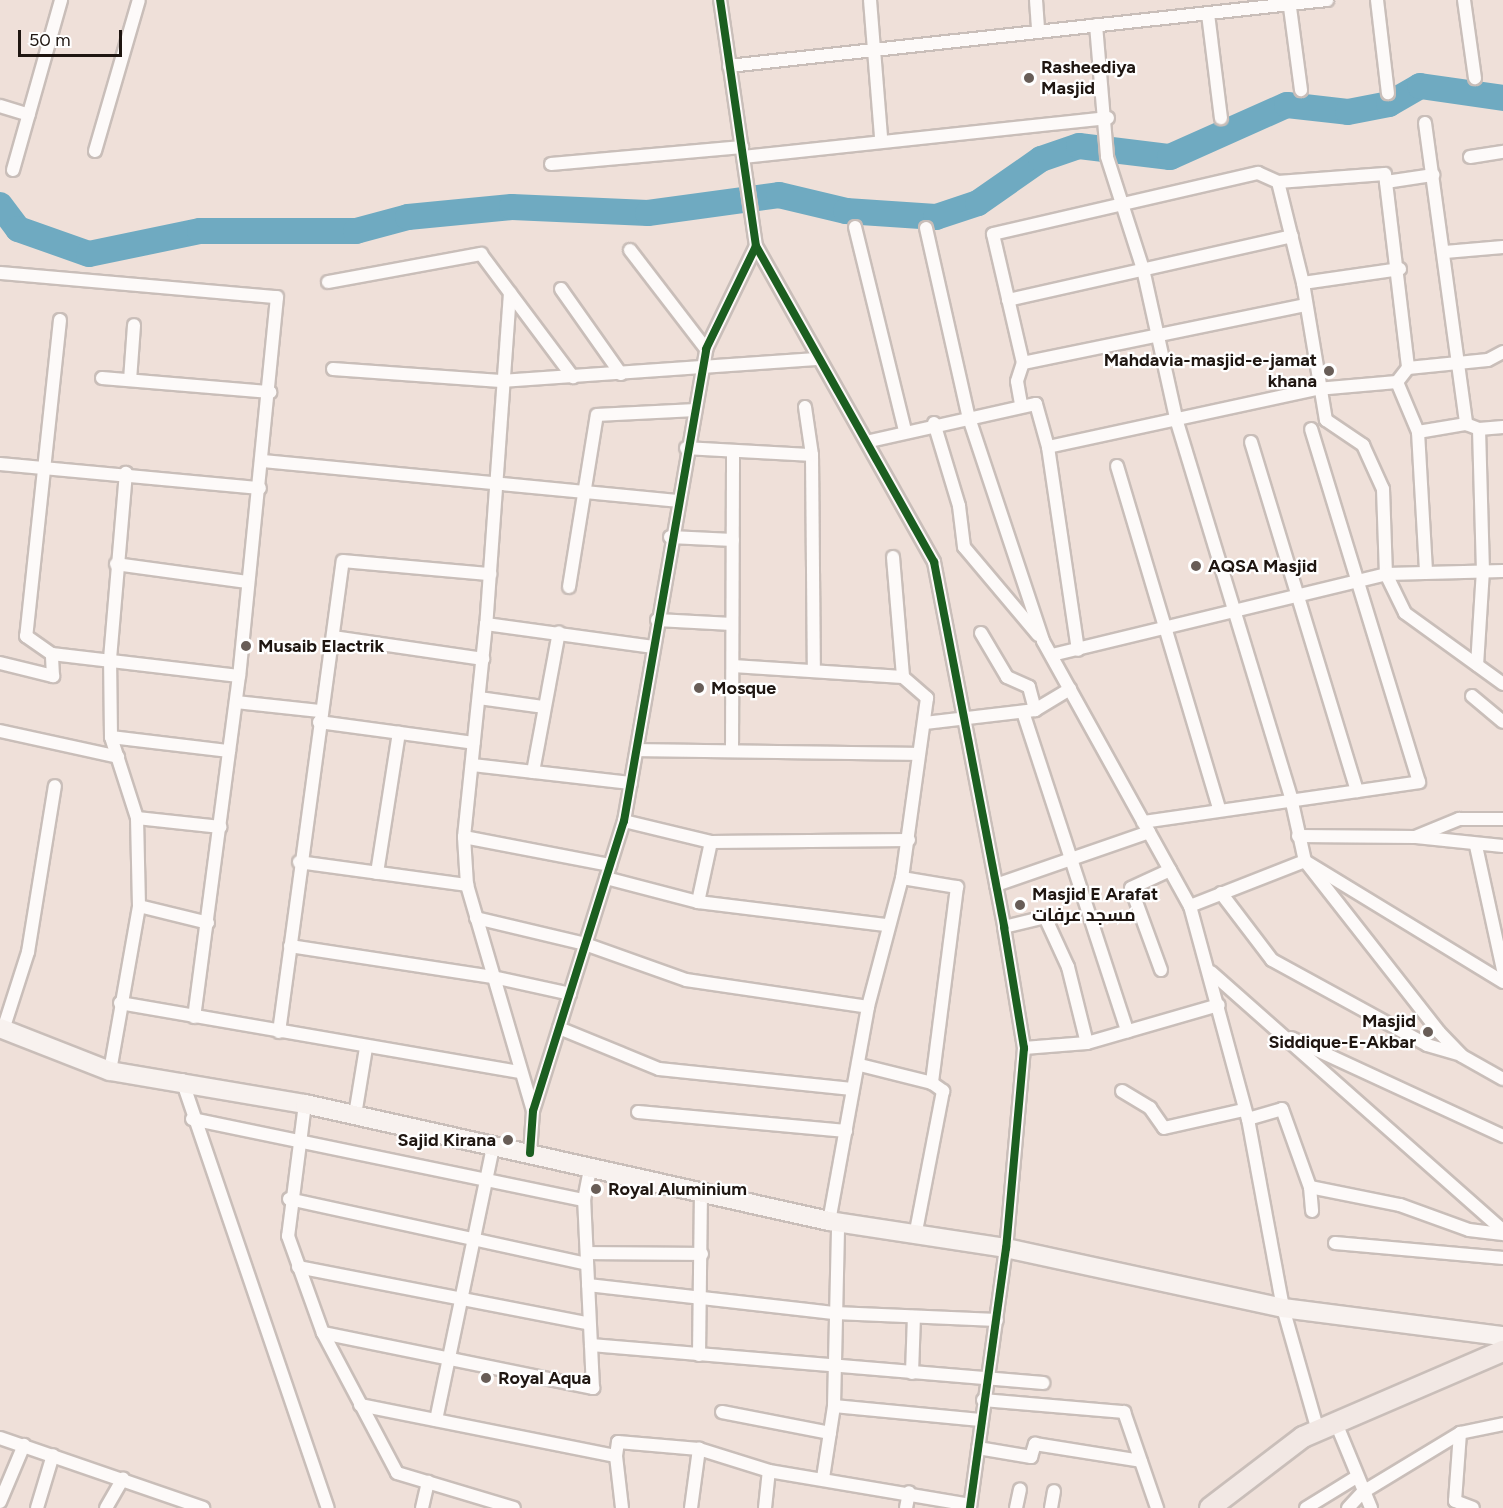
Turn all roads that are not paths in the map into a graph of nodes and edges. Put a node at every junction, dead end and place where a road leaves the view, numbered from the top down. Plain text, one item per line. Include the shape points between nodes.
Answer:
1 (61, 0) edge
2 (139, 0) edge
3 (720, 0) edge
4 (870, 0) edge
5 (1036, 0) edge
6 (1327, 0) edge
7 (1377, 0) edge
8 (1464, 0) edge
9 (1289, 2) edge
10 (1208, 14) junction
11 (1096, 25) junction
12 (1038, 31) junction
13 (874, 48) junction
14 (729, 66) junction
15 (1475, 78) dead end
16 (1301, 90) dead end
17 (1388, 93) dead end
18 (0, 106) edge
19 (29, 115) junction
20 (1108, 118) junction
21 (1221, 118) dead end
22 (1425, 123) dead end
23 (881, 138) junction
24 (95, 151) dead end
25 (742, 152) junction
26 (1503, 152) edge
27 (1470, 157) dead end
28 (551, 164) dead end
29 (14, 170) dead end
30 (1433, 176) junction
31 (1278, 182) junction
32 (1386, 182) junction
33 (1120, 202) junction
34 (855, 227) dead end
35 (926, 228) dead end
36 (1292, 236) junction
37 (756, 246) junction
38 (1503, 246) edge
39 (630, 250) dead end
40 (1445, 252) junction
41 (1143, 269) junction
42 (1400, 269) junction
43 (0, 273) edge
44 (328, 282) dead end
45 (1303, 283) junction
46 (561, 289) dead end
47 (510, 293) junction
48 (1008, 300) junction
49 (1306, 305) junction
50 (60, 320) dead end
51 (134, 325) dead end
52 (1159, 334) junction
53 (706, 349) junction
54 (1503, 352) edge
55 (816, 359) junction
56 (1023, 363) junction
57 (1457, 363) junction
58 (704, 368) junction
59 (1408, 368) junction
60 (333, 369) dead end
61 (621, 374) junction
62 (573, 377) junction
63 (102, 378) dead end
64 (130, 380) junction
65 (501, 381) junction
66 (1396, 382) junction
67 (1317, 389) junction
68 (270, 392) junction
69 (1021, 404) junction
70 (805, 408) dead end
71 (695, 410) junction
72 (968, 416) junction
73 (1177, 422) junction
74 (934, 423) junction
75 (1467, 424) junction
76 (1503, 427) edge
77 (1311, 429) dead end
78 (1479, 429) junction
79 (905, 430) junction
80 (1418, 432) junction
81 (870, 441) junction
82 (1251, 442) dead end
83 (1048, 447) junction
84 (686, 448) junction
85 (733, 451) junction
86 (812, 455) junction
87 (263, 461) junction
88 (0, 464) edge
89 (1118, 466) dead end
90 (46, 468) junction
91 (126, 473) junction
92 (495, 482) junction
93 (260, 488) junction
94 (584, 491) junction
95 (677, 501) junction
96 (670, 537) junction
97 (733, 540) junction
98 (893, 557) dead end
99 (116, 564) junction
100 (1483, 570) junction
101 (1503, 571) edge
102 (1426, 572) junction
103 (489, 573) junction
104 (1386, 574) junction
105 (1355, 581) junction
106 (247, 582) junction
107 (569, 587) dead end
108 (1297, 594) junction
109 (1237, 612) junction
110 (657, 620) junction
111 (486, 624) junction
112 (732, 624) junction
113 (559, 632) junction
114 (1163, 632) junction
115 (981, 633) dead end
116 (333, 637) junction
117 (1043, 641) junction
118 (652, 647) junction
119 (1078, 650) junction
120 (52, 654) junction
121 (1052, 656) junction
122 (110, 659) junction
123 (483, 659) junction
124 (0, 663) edge
125 (1477, 665) junction
126 (734, 666) junction
127 (814, 671) junction
128 (239, 676) junction
129 (903, 677) junction
130 (1503, 684) edge
131 (1070, 689) junction
132 (1472, 696) dead end
133 (479, 698) junction
134 (236, 702) junction
135 (544, 707) junction
136 (1029, 711) junction
137 (320, 717) junction
138 (966, 722) junction
139 (1503, 722) edge
140 (925, 723) junction
141 (0, 731) edge
142 (399, 733) junction
143 (111, 737) junction
144 (474, 743) junction
145 (637, 750) junction
146 (229, 751) junction
147 (732, 751) junction
148 (918, 754) junction
149 (117, 757) junction
150 (472, 765) junction
151 (533, 772) junction
152 (631, 783) junction
153 (55, 786) dead end
154 (1357, 791) junction
155 (1292, 798) junction
156 (1219, 808) junction
157 (137, 818) junction
158 (1503, 819) edge
159 (624, 821) junction
160 (221, 827) junction
161 (1146, 827) junction
162 (1298, 836) junction
163 (464, 837) junction
164 (1415, 837) junction
165 (909, 840) junction
166 (711, 842) junction
167 (1476, 846) junction
168 (1503, 846) edge
169 (1075, 858) junction
170 (1305, 861) junction
171 (299, 862) junction
172 (1170, 870) junction
173 (608, 872) junction
174 (377, 873) junction
175 (902, 878) junction
176 (467, 885) junction
177 (996, 885) junction
178 (1221, 893) junction
179 (698, 902) junction
180 (139, 906) junction
181 (1190, 906) junction
182 (1489, 906) junction
183 (1503, 910) edge
184 (476, 918) junction
185 (208, 923) junction
186 (886, 925) junction
187 (1004, 927) junction
188 (585, 944) junction
189 (290, 946) junction
190 (1161, 970) dead end
191 (1503, 970) edge
192 (1211, 972) junction
193 (493, 977) junction
194 (1503, 981) edge
195 (570, 994) junction
196 (120, 1003) junction
197 (1219, 1005) junction
198 (868, 1007) junction
199 (194, 1017) junction
200 (559, 1028) junction
201 (2, 1029) edge
202 (1127, 1031) junction
203 (279, 1032) junction
204 (1279, 1032) junction
205 (1087, 1043) junction
206 (366, 1048) junction
207 (1024, 1048) junction
208 (1462, 1056) junction
209 (860, 1065) junction
210 (110, 1071) junction
211 (520, 1072) junction
212 (1503, 1079) edge
213 (182, 1080) junction
214 (932, 1083) junction
215 (852, 1089) junction
216 (1122, 1091) dead end
217 (305, 1104) junction
218 (533, 1111) junction
219 (638, 1112) dead end
220 (355, 1115) junction
221 (1246, 1115) junction
222 (192, 1119) junction
223 (846, 1131) junction
224 (1503, 1136) edge
225 (299, 1142) junction
226 (493, 1146) junction
227 (531, 1153) junction
228 (590, 1168) junction
229 (485, 1182) junction
230 (1310, 1187) junction
231 (701, 1190) junction
232 (289, 1198) junction
233 (584, 1200) junction
234 (1312, 1211) dead end
235 (834, 1222) junction
236 (1503, 1232) edge
237 (915, 1236) junction
238 (474, 1238) junction
239 (1335, 1243) dead end
240 (1006, 1248) junction
241 (702, 1254) junction
242 (586, 1258) junction
243 (1503, 1258) edge
244 (297, 1267) junction
245 (588, 1285) junction
246 (702, 1294) junction
247 (462, 1295) junction
248 (1284, 1308) junction
249 (835, 1313) junction
250 (915, 1317) junction
251 (997, 1320) junction
252 (587, 1323) junction
253 (323, 1333) junction
254 (1503, 1336) edge
255 (591, 1345) junction
256 (1503, 1351) edge
257 (699, 1355) junction
258 (451, 1358) junction
259 (833, 1368) junction
260 (912, 1373) junction
261 (986, 1378) junction
262 (1043, 1383) dead end
263 (983, 1400) junction
264 (360, 1405) junction
265 (834, 1406) junction
266 (722, 1412) dead end
267 (436, 1420) junction
268 (980, 1420) junction
269 (1503, 1424) edge
270 (1327, 1427) junction
271 (830, 1433) junction
272 (1460, 1433) junction
273 (0, 1438) edge
274 (24, 1445) junction
275 (978, 1448) junction
276 (699, 1449) junction
277 (52, 1455) junction
278 (616, 1456) junction
279 (1141, 1461) junction
280 (769, 1471) junction
281 (823, 1478) junction
282 (1355, 1478) junction
283 (123, 1479) junction
284 (428, 1482) junction
285 (1020, 1489) dead end
286 (1054, 1491) dead end
287 (909, 1492) junction
288 (1363, 1492) junction
289 (0, 1502) edge
290 (970, 1507) edge
291 (37, 1508) edge
292 (106, 1508) edge
293 (203, 1508) edge
294 (328, 1508) edge
295 (422, 1508) edge
296 (514, 1508) edge
297 (622, 1508) edge
298 (692, 1508) edge
299 (765, 1508) edge
300 (906, 1508) edge
301 (1016, 1508) edge
302 (1051, 1508) edge
303 (1157, 1508) edge
304 (1210, 1508) edge
305 (1306, 1508) edge
306 (1348, 1508) edge
307 (1371, 1508) edge
308 (1473, 1508) edge

1 - 19 street
2 - 24 street
3 - 14 street
4 - 13 street
5 - 12 street
6 - 9 street
7 - 17 street
8 - 15 street
9 - 10 street
9 - 16 street
10 - 11 street
10 - 21 street
11 - 12 street
11 - 20 street
12 - 13 street
13 - 14 street
13 - 23 street
14 - 25 street
18 - 19 street
19 - 29 street
20 - 23 street
20 - 33 street via 1107,156
22 - 30 street
23 - 25 street
25 - 28 street
25 - 37 street
26 - 27 street
30 - 32 street
30 - 40 street
31 - 32 street via 1385,174
31 - 33 street via 1258,173
31 - 36 street
32 - 42 street
33 - 41 street
33 - 48 street via 993,234
34 - 79 street
35 - 72 street
36 - 41 street
36 - 45 street
37 - 53 street
37 - 55 street
38 - 40 street
39 - 53 street
40 - 57 street
41 - 48 street
41 - 52 street
42 - 45 street
42 - 59 street
43 - 68 street via 277,297
44 - 47 street via 481,254
45 - 49 street
46 - 61 street
47 - 62 street
47 - 65 street
48 - 56 street
49 - 52 street
49 - 67 street
50 - 90 street
51 - 64 street
52 - 56 street
52 - 73 street
53 - 58 street
54 - 57 street via 1488,360
55 - 58 street
55 - 81 street
56 - 69 street via 1017,381
57 - 59 street
57 - 75 street
58 - 61 street
58 - 71 street
59 - 66 street
60 - 65 street
61 - 62 street
62 - 65 street
63 - 64 street
64 - 68 street
65 - 92 street
66 - 67 street
66 - 80 street
67 - 73 street
67 - 104 street via 1326,420 1363,445 1383,489
68 - 87 street
69 - 72 street
69 - 83 street via 1036,404
70 - 86 street
71 - 84 street
71 - 94 street via 597,416
72 - 74 street
72 - 117 street
73 - 83 street
73 - 109 street
74 - 79 street
74 - 117 street via 959,506 964,547
75 - 78 street
75 - 80 street
76 - 78 street
77 - 105 street
78 - 100 street
79 - 81 street
80 - 102 street
81 - 138 street via 934,562
82 - 108 street
83 - 119 street
84 - 85 street
84 - 95 street
85 - 86 street
85 - 97 street
86 - 127 street
87 - 92 street
87 - 93 street
88 - 90 street
89 - 114 street
90 - 91 street
90 - 120 street via 26,636
91 - 93 street
91 - 99 street
92 - 94 street
92 - 103 street
93 - 106 street
94 - 95 street
94 - 107 street
95 - 96 street
96 - 97 street
96 - 110 street
97 - 112 street
98 - 129 street
99 - 106 street
99 - 122 street
100 - 101 street
100 - 102 street
100 - 125 street
102 - 104 street
103 - 111 street
103 - 116 street via 343,561
104 - 105 street
104 - 125 street via 1405,613
105 - 108 street
105 - 154 street via 1419,782
106 - 128 street
108 - 109 street
108 - 154 street
109 - 114 street
109 - 155 street
110 - 112 street
110 - 118 street
111 - 113 street
111 - 123 street
112 - 126 street
113 - 118 street
113 - 135 street
114 - 119 street
114 - 156 street
115 - 136 street via 1007,677 1029,687
116 - 123 street
116 - 137 street
117 - 121 street
118 - 145 street
119 - 121 street
120 - 122 street
120 - 124 street via 52,676
121 - 131 street
122 - 128 street
122 - 143 street
123 - 133 street
125 - 130 street
126 - 127 street
126 - 147 street
127 - 129 street
128 - 134 street
129 - 140 street via 927,698
131 - 136 street
131 - 161 street
132 - 139 street
133 - 135 street
133 - 144 street
134 - 137 street
134 - 146 street
135 - 151 street
136 - 138 street
136 - 169 street
137 - 142 street
137 - 171 street
138 - 140 street
138 - 177 street
140 - 148 street
141 - 149 street
142 - 144 street
142 - 174 street
143 - 146 street
143 - 149 street
144 - 150 street
145 - 147 street
145 - 152 street
146 - 160 street
147 - 148 street
148 - 165 street
149 - 157 street
150 - 151 street
150 - 163 street
151 - 152 street
152 - 159 street
153 - 201 street via 28,952
154 - 155 street
155 - 156 street
155 - 162 street
156 - 161 street
157 - 160 street
157 - 180 street
158 - 164 street via 1459,819
159 - 166 street
159 - 173 street
160 - 185 street
161 - 169 street
161 - 172 street
162 - 164 street
162 - 170 street
163 - 173 street
163 - 176 street
164 - 167 street
165 - 166 street
165 - 175 street
166 - 179 street
167 - 168 street
167 - 182 street
169 - 177 street
169 - 202 street
170 - 178 street
170 - 194 street
170 - 208 street
171 - 174 street
171 - 189 street
172 - 181 street
172 - 190 street via 1131,888
173 - 179 street
173 - 188 street
174 - 176 street
175 - 186 street
175 - 214 street via 957,887
176 - 184 street
177 - 187 street
178 - 181 street
178 - 208 street via 1272,960 1427,1045
179 - 186 street
180 - 185 street
180 - 196 street
181 - 192 street
182 - 183 street
182 - 191 street
184 - 188 street
184 - 193 street
185 - 199 street
186 - 198 street
187 - 205 street via 1045,917 1068,967
187 - 207 street
188 - 195 street
188 - 198 street via 686,980
189 - 193 street
189 - 203 street
192 - 197 street
192 - 204 street
193 - 195 street
193 - 211 street
195 - 200 street
196 - 199 street
196 - 210 street
197 - 202 street
197 - 221 street
198 - 209 street
199 - 203 street
200 - 215 street via 658,1069
200 - 218 street
201 - 210 main road
202 - 205 street
203 - 206 street
204 - 224 street
204 - 236 street via 1494,1216
205 - 207 street
206 - 211 street
206 - 220 street
207 - 240 street
208 - 212 street
209 - 214 street
209 - 215 street
210 - 213 main road
211 - 218 street
213 - 217 main road
213 - 222 street
214 - 237 street via 943,1091
215 - 223 street
216 - 221 street via 1150,1108 1164,1128
217 - 220 main road
217 - 225 street
218 - 227 street
219 - 223 street
220 - 226 main road
221 - 230 street via 1282,1109
221 - 248 street
222 - 225 street
222 - 294 street
223 - 235 street
225 - 229 street
225 - 232 street
226 - 227 main road
226 - 229 street
227 - 228 main road
228 - 231 main road
228 - 233 street
229 - 233 street
229 - 238 street
230 - 234 street
230 - 236 street via 1400,1205 1469,1230
231 - 235 main road
231 - 241 street
232 - 238 street
232 - 244 street via 288,1236
233 - 242 street
235 - 237 main road
235 - 249 street
237 - 240 main road
238 - 242 street
238 - 247 street
239 - 243 street
240 - 248 main road
240 - 251 street
241 - 242 street
241 - 246 street
242 - 245 street
244 - 247 street
244 - 253 street
245 - 246 street
245 - 252 street
246 - 249 street
246 - 257 street
247 - 252 street
247 - 258 street
248 - 254 main road
248 - 270 street
249 - 250 street
249 - 259 street
250 - 251 street
250 - 260 street
251 - 261 street
252 - 255 street
253 - 258 street
253 - 264 street
255 - 257 street
255 - 258 street via 593,1388
256 - 270 main road
257 - 259 street
258 - 267 street
259 - 260 street
259 - 265 street
260 - 261 street
261 - 262 street
261 - 263 street
263 - 268 street
263 - 279 street via 1124,1412
264 - 267 street
264 - 284 street via 397,1473
265 - 268 street
265 - 271 street
266 - 271 street
267 - 278 street
268 - 275 street
269 - 272 street
270 - 282 street
270 - 304 main road
271 - 281 street
272 - 288 street
272 - 308 street via 1455,1501
273 - 274 street
274 - 277 street
274 - 289 street
275 - 279 street via 1031,1456 1035,1444
275 - 290 street
276 - 278 street via 618,1442
276 - 280 street
276 - 298 street
277 - 283 street
277 - 291 street
278 - 297 street
279 - 303 street
280 - 281 street
280 - 299 street
281 - 287 street
282 - 288 street
282 - 305 street
283 - 292 street
283 - 293 street
284 - 295 street
284 - 296 street
285 - 301 street
286 - 302 street
287 - 290 street
287 - 300 street
288 - 306 street
288 - 307 street

